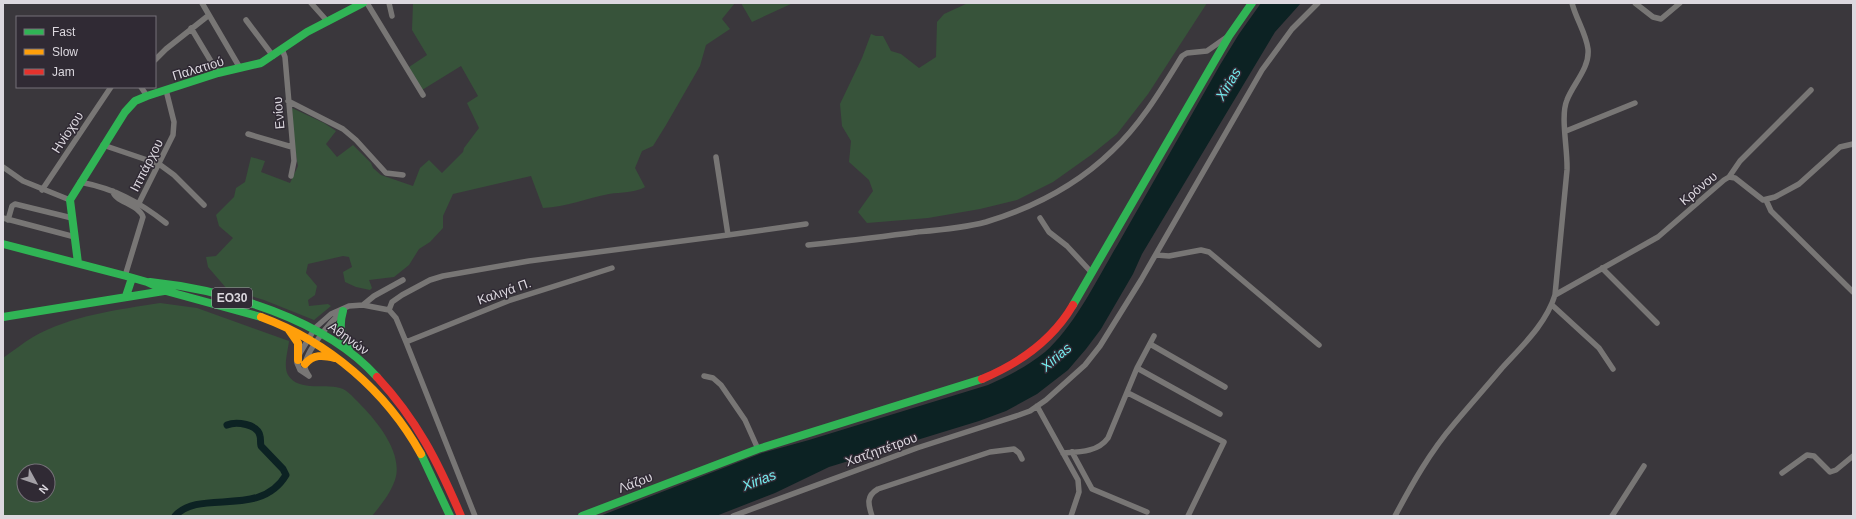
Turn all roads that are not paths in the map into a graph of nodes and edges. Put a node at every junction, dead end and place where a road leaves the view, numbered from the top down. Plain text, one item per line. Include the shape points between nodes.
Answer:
1 (202, 3) edge
2 (311, 3) edge
3 (363, 3) edge
4 (367, 3) edge
5 (389, 3) edge
6 (1252, 3) edge
7 (1318, 3) edge
8 (1572, 3) edge
9 (1636, 3) edge
10 (1680, 3) edge
11 (209, 15) junction
12 (392, 16) dead end
13 (246, 20) dead end
14 (328, 22) junction
15 (191, 28) junction
16 (1229, 36) junction
17 (282, 49) junction
18 (273, 56) junction
19 (156, 59) edge
20 (240, 68) junction
21 (218, 73) junction
22 (109, 88) edge
23 (142, 88) edge
24 (166, 90) junction
25 (1811, 90) dead end
26 (423, 95) dead end
27 (147, 96) junction
28 (288, 101) junction
29 (1635, 103) dead end
30 (1566, 132) junction
31 (248, 134) dead end
32 (1853, 144) edge
33 (103, 145) junction
34 (292, 147) junction
35 (716, 157) dead end
36 (159, 164) junction
37 (3, 167) edge
38 (403, 175) dead end
39 (291, 176) dead end
40 (1729, 177) junction
41 (80, 182) junction
42 (42, 190) junction
43 (113, 191) junction
44 (70, 200) junction
45 (1766, 200) junction
46 (139, 203) junction
47 (204, 205) dead end
48 (72, 218) junction
49 (1040, 218) dead end
50 (6, 219) edge
51 (166, 223) dead end
52 (806, 224) dead end
53 (728, 235) junction
54 (75, 237) junction
55 (3, 244) edge
56 (808, 245) dead end
57 (1156, 255) junction
58 (78, 263) junction
59 (612, 268) dead end
60 (1602, 268) junction
61 (1092, 273) junction
62 (128, 277) junction
63 (403, 280) dead end
64 (165, 287) junction
65 (1853, 292) edge
66 (1555, 295) junction
67 (126, 296) junction
68 (363, 305) junction
69 (1552, 305) junction
70 (346, 308) junction
71 (389, 310) junction
72 (3, 318) edge
73 (1657, 323) dead end
74 (287, 328) junction
75 (315, 328) junction
76 (323, 333) junction
77 (1154, 336) dead end
78 (308, 339) junction
79 (406, 342) junction
80 (316, 344) junction
81 (1150, 344) junction
82 (1319, 345) dead end
83 (355, 357) junction
84 (301, 362) junction
85 (344, 363) junction
86 (1137, 368) junction
87 (1613, 369) dead end
88 (704, 376) dead end
89 (1226, 387) dead end
90 (1128, 393) junction
91 (1037, 406) junction
92 (1220, 414) dead end
93 (758, 449) junction
94 (1072, 452) junction
95 (1063, 453) junction
96 (1853, 456) edge
97 (1022, 459) dead end
98 (1644, 466) dead end
99 (1782, 473) dead end
100 (1148, 512) dead end
101 (450, 516) edge
102 (461, 516) edge
103 (475, 516) edge
104 (582, 516) edge
105 (733, 516) edge
106 (872, 516) edge
107 (1071, 516) edge
108 (1188, 516) edge
109 (1395, 516) edge
110 (1612, 516) edge

1 - 11 street
2 - 14 street
3 - 14 street, Παλατιού
4 - 26 street
5 - 12 street
6 - 16 street, Λάζου
7 - 57 street, Χατζηπέτρου via 1292,29 1262,70
8 - 30 street via 1588,52 1585,67 1566,104
9 - 10 street via 1653,17 1661,19
11 - 15 street
11 - 20 street
13 - 18 street
14 - 17 street, Παλατιού via 307,32
15 - 19 street
15 - 21 street
16 - 56 street via 1207,51 1182,56 1147,111 1112,151 1074,181 1031,205 985,222 953,228
16 - 61 street, Λάζου
17 - 18 street, Παλατιού
17 - 28 street, Ενίου via 285,57
18 - 20 street, Παλατιού via 261,63
20 - 21 street, Παλατιού
21 - 24 street, Παλατιού
22 - 42 street, Ηνίοχου
23 - 27 street
24 - 27 street, Παλατιού
24 - 36 street, Ιππάρχου via 174,128 170,143
25 - 40 street via 1740,161
27 - 33 street, Παλατιού via 127,108
28 - 34 street, Ενίου
28 - 38 street via 343,129 386,173
29 - 30 street
30 - 66 street via 1567,170
31 - 34 street
32 - 45 street via 1840,147 1798,184
33 - 36 street
33 - 41 street, Παλατιού
34 - 39 street, Ενίου via 294,165
35 - 53 street
36 - 46 street, Ιππάρχου
36 - 47 street
37 - 42 street
40 - 45 street, Κρόνου
40 - 60 street, Κρόνου via 1658,237
41 - 43 street
41 - 44 street, Παλατιού
42 - 44 street
43 - 46 street
43 - 62 street via 115,195 140,211 143,217
44 - 48 street
45 - 65 street via 1771,211
46 - 51 street
48 - 50 street via 16,204 12,206
48 - 54 street
49 - 61 street via 1049,232 1068,246
50 - 54 street
52 - 53 street
53 - 71 street via 568,255 444,276 430,280 402,295 392,302
54 - 58 street
55 - 58 street, Αθηνών / ΕΟ30
57 - 82 street via 1169,256 1200,250 1209,252
57 - 91 street, Χατζηπέτρου via 1098,349 1085,365
58 - 62 street, Αθηνών / ΕΟ30
59 - 79 street, Καλιγά Π. via 508,301
60 - 66 street, Κρόνου
60 - 73 street
61 - 93 street, Λάζου via 1065,319 1050,337 1034,351 998,372 960,387
62 - 64 street, Αθηνών / ΕΟ30
62 - 67 street
63 - 68 street
64 - 67 street
64 - 74 street, Αθηνών / ΕΟ30
64 - 75 street, Αθηνών / ΕΟ30 via 259,304
66 - 69 street
67 - 72 street
68 - 70 street
68 - 71 street
69 - 87 street via 1600,348
69 - 109 street via 1531,336 1440,441
70 - 75 street via 331,314
70 - 76 street
70 - 83 street via 339,330
71 - 79 street via 396,318
74 - 78 street, Αθηνών / ΕΟ30
74 - 84 street via 298,343
75 - 76 street, Αθηνών / ΕΟ30
75 - 78 street
76 - 80 street
76 - 83 street, Αθηνών / ΕΟ30
77 - 81 street
78 - 80 street, Αθηνών / ΕΟ30
78 - 84 street
79 - 103 street
80 - 84 street
80 - 85 street, Αθηνών / ΕΟ30
81 - 86 street
81 - 89 street
83 - 102 street, Αθηνών / ΕΟ30 via 388,387 414,420 435,455
84 - 85 street via 319,356
85 - 101 street, Αθηνών / ΕΟ30 via 389,408 414,441
86 - 90 street
86 - 92 street
88 - 93 street via 713,378 721,385 745,420
90 - 94 street via 1104,444 1095,449
90 - 108 street via 1224,442
91 - 95 street
91 - 105 street, Χατζηπέτρου via 1019,415 917,448
93 - 104 street, Λάζου
94 - 95 street
94 - 100 street via 1092,489
95 - 107 street via 1080,486
96 - 99 street via 1830,472 1814,456 1807,455
97 - 106 street via 1014,449 990,452 878,489 870,494 868,500
98 - 110 street

